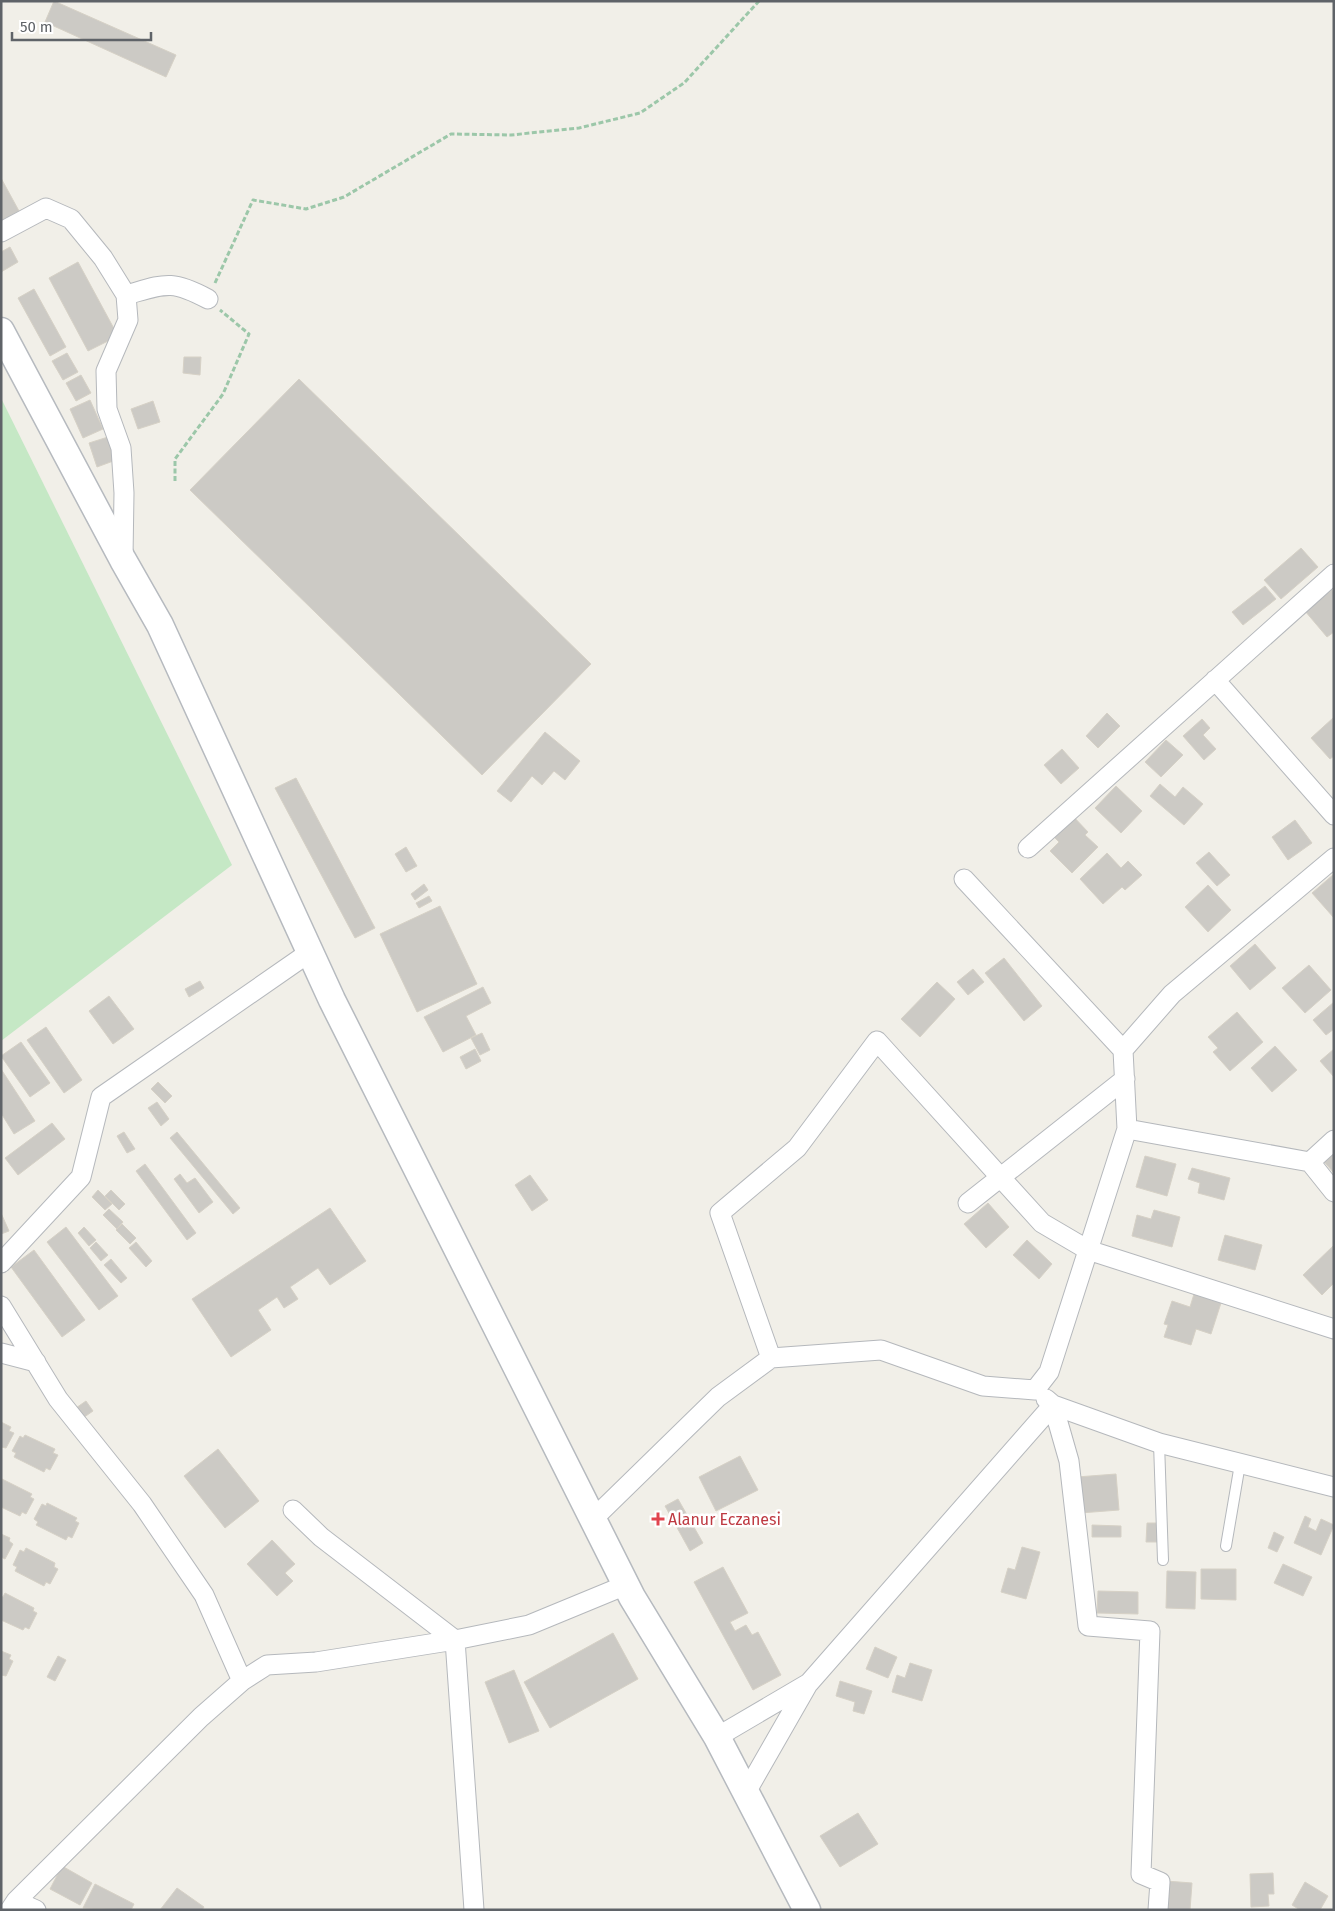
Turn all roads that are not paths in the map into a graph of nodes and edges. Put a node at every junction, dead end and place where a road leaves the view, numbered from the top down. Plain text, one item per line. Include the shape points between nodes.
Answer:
1 (1, 232) edge
2 (126, 295) junction
3 (208, 299) road end
4 (1, 331) edge
5 (122, 560) junction
6 (1334, 574) edge
7 (1215, 680) junction
8 (1334, 815) edge
9 (1028, 848) dead end
10 (1334, 858) edge
11 (964, 879) dead end
12 (310, 952) junction
13 (1123, 1050) junction
14 (1125, 1079) junction
15 (1127, 1129) junction
16 (1334, 1140) edge
17 (1310, 1162) junction
18 (1001, 1177) junction
19 (1334, 1192) edge
20 (968, 1203) dead end
21 (1088, 1250) junction
22 (1, 1263) edge
23 (1, 1306) edge
24 (1334, 1329) edge
25 (1, 1353) edge
26 (771, 1358) junction
27 (36, 1362) junction
28 (1035, 1390) junction
29 (1053, 1405) junction
30 (1160, 1443) junction
31 (1240, 1464) junction
32 (1334, 1488) edge
33 (293, 1510) dead end
34 (593, 1519) junction
35 (1226, 1546) dead end
36 (1162, 1560) dead end
37 (626, 1586) junction
38 (455, 1640) junction
39 (242, 1681) junction
40 (808, 1683) junction
41 (717, 1737) junction
42 (745, 1794) junction
43 (13, 1905) edge
44 (36, 1910) edge
45 (474, 1910) edge
46 (807, 1910) edge
47 (1158, 1910) edge

1 - 2 street via 46,208 71,219 103,258
2 - 3 street via 162,285 184,287
2 - 5 street via 128,320 106,371 106,409 121,448 124,493
4 - 5 main road
5 - 12 main road via 160,625
6 - 7 street
7 - 8 street
7 - 9 street
10 - 13 street via 1172,994
11 - 13 street
12 - 22 street via 101,1097 81,1177
12 - 34 main road
13 - 14 street
14 - 15 street
14 - 18 street
15 - 17 street
15 - 21 street
16 - 17 street
17 - 19 street
18 - 20 street
18 - 21 street via 1042,1223
18 - 26 street via 877,1041 797,1148 720,1213
21 - 24 street
21 - 28 street via 1048,1372
23 - 27 street
25 - 27 street
26 - 28 street via 881,1350 983,1386
26 - 34 street via 718,1397
27 - 39 street via 58,1399 142,1504 204,1595
28 - 29 street
29 - 30 street
29 - 40 street
29 - 47 street via 1069,1461 1088,1626 1150,1631 1141,1874 1160,1882
30 - 31 street
30 - 36 lane
31 - 32 street
31 - 35 lane
33 - 38 street via 321,1537
34 - 37 main road
37 - 38 street via 529,1625
37 - 41 main road
38 - 39 street via 316,1662 266,1665
38 - 45 street
39 - 43 street via 201,1717
40 - 41 street
40 - 42 street
41 - 42 main road
42 - 46 main road
43 - 44 street

